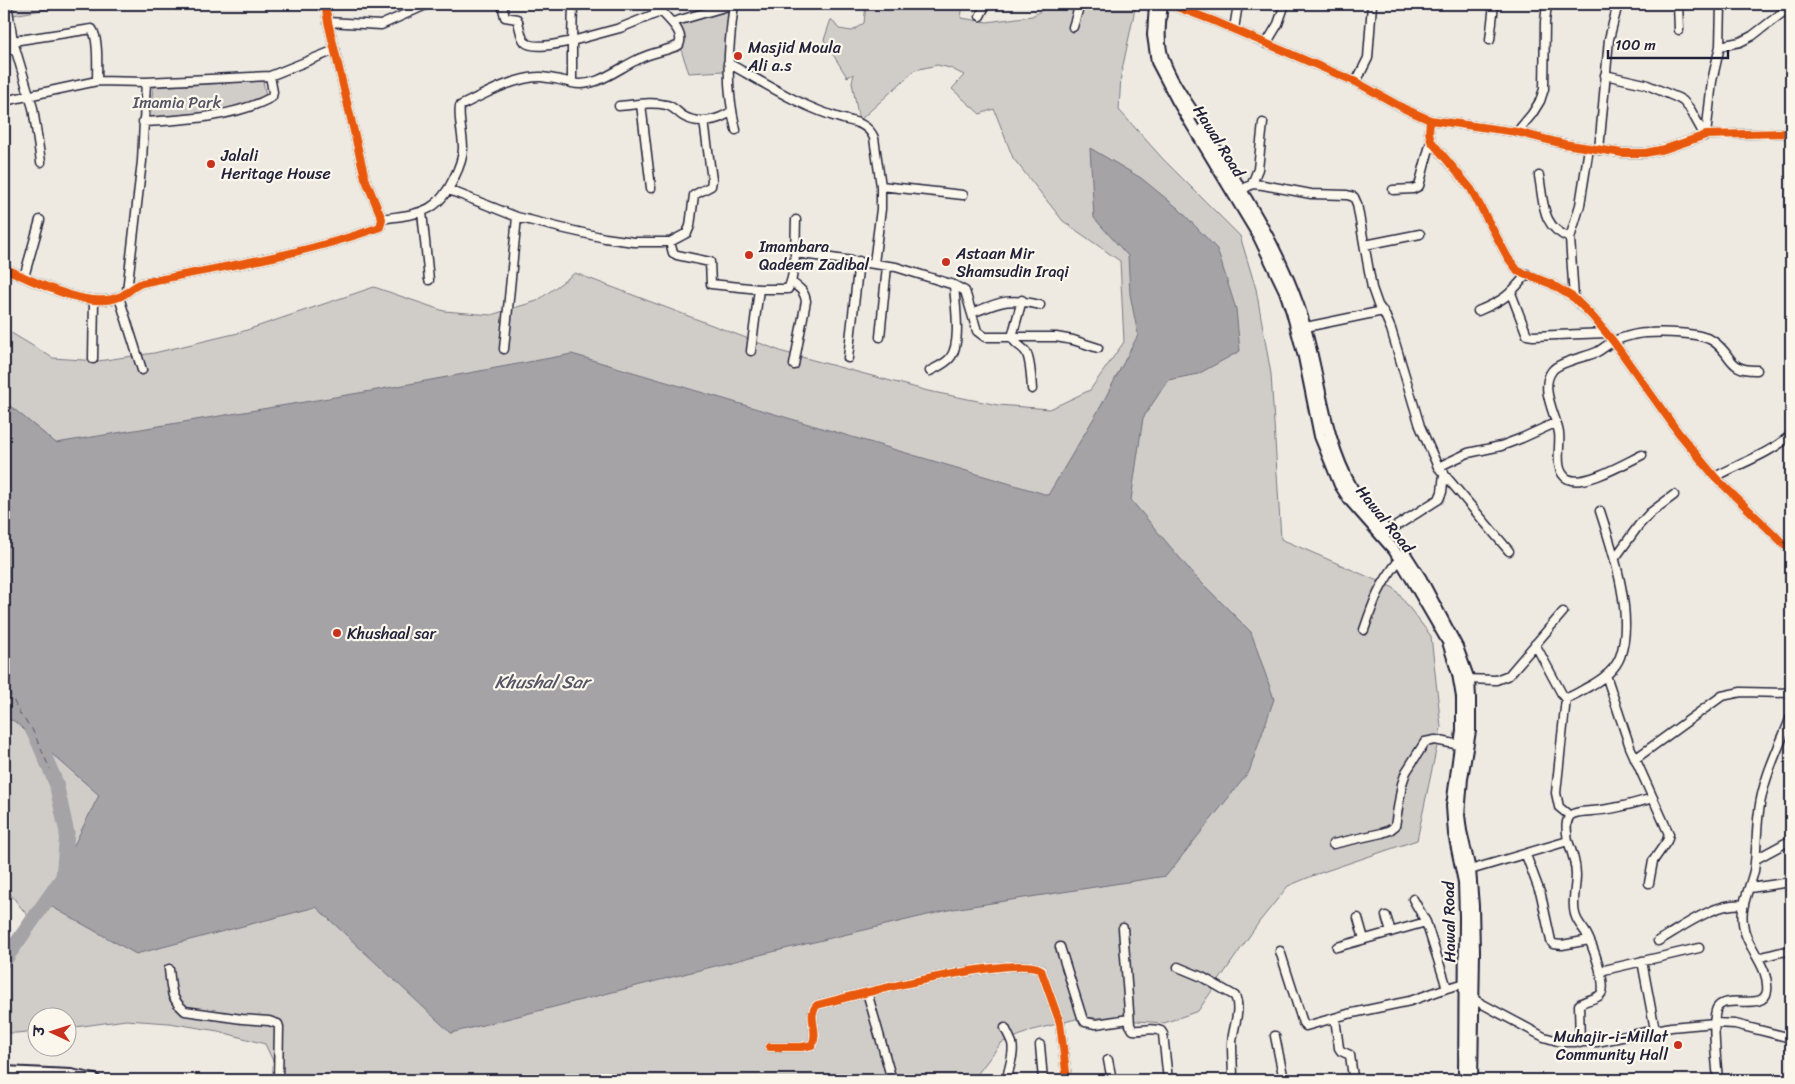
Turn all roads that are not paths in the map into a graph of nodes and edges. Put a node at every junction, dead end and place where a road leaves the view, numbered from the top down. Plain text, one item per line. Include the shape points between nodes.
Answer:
1 (7, 4) edge
2 (326, 4) edge
3 (428, 4) edge
4 (502, 4) edge
5 (573, 4) edge
6 (657, 4) edge
7 (734, 4) edge
8 (986, 4) edge
9 (1080, 4) edge
10 (1154, 4) edge
11 (1162, 4) edge
12 (1169, 4) edge
13 (1238, 4) edge
14 (1285, 4) edge
15 (1372, 4) edge
16 (1494, 4) edge
17 (1547, 4) edge
18 (1618, 4) edge
19 (1678, 4) edge
20 (1721, 4) edge
21 (1791, 6) edge
22 (660, 12) junction
23 (980, 16) dead end
24 (328, 22) junction
25 (673, 22) junction
26 (1072, 27) dead end
27 (1234, 29) junction
28 (1679, 30) dead end
29 (1490, 40) dead end
30 (572, 41) junction
31 (14, 44) junction
32 (1266, 44) junction
33 (1720, 46) junction
34 (334, 50) junction
35 (4, 51) edge
36 (728, 63) junction
37 (270, 76) junction
38 (1605, 76) junction
39 (97, 81) junction
40 (146, 82) junction
41 (1356, 82) junction
42 (572, 83) junction
43 (29, 96) junction
44 (4, 101) edge
45 (641, 104) junction
46 (619, 106) dead end
47 (732, 111) junction
48 (1430, 120) junction
49 (704, 121) junction
50 (144, 122) junction
51 (1263, 123) dead end
52 (736, 130) dead end
53 (1517, 132) junction
54 (1791, 133) edge
55 (1705, 136) junction
56 (1431, 140) junction
57 (1588, 148) junction
58 (1599, 150) junction
59 (41, 162) dead end
60 (1540, 176) dead end
61 (881, 186) junction
62 (651, 188) dead end
63 (449, 190) junction
64 (1243, 190) junction
65 (1393, 190) dead end
66 (963, 195) dead end
67 (422, 212) junction
68 (516, 217) junction
69 (382, 219) junction
70 (40, 220) dead end
71 (796, 220) dead end
72 (1420, 234) dead end
73 (1570, 238) junction
74 (670, 242) junction
75 (1365, 245) junction
76 (795, 253) junction
77 (860, 261) junction
78 (874, 264) junction
79 (888, 266) junction
80 (4, 268) edge
81 (1527, 274) junction
82 (24, 277) junction
83 (429, 280) dead end
84 (791, 282) junction
85 (954, 285) junction
86 (759, 289) junction
87 (127, 291) junction
88 (1511, 294) junction
89 (119, 297) junction
90 (1574, 298) junction
91 (94, 300) junction
92 (1022, 300) junction
93 (1040, 305) dead end
94 (1383, 311) junction
95 (1478, 311) dead end
96 (972, 313) junction
97 (1301, 328) junction
98 (1606, 333) junction
99 (880, 337) dead end
100 (1012, 338) junction
101 (1613, 341) junction
102 (1098, 348) dead end
103 (504, 350) dead end
104 (751, 351) dead end
105 (848, 358) dead end
106 (93, 359) dead end
107 (794, 365) dead end
108 (142, 370) dead end
109 (1758, 370) dead end
110 (930, 371) dead end
111 (1032, 389) dead end
112 (1555, 423) junction
113 (1791, 435) edge
114 (1642, 455) dead end
115 (1441, 470) junction
116 (1715, 477) junction
117 (1674, 495) dead end
118 (1600, 511) dead end
119 (1388, 536) junction
120 (1509, 551) dead end
121 (1791, 551) edge
122 (1615, 558) junction
123 (1400, 559) junction
124 (1563, 612) dead end
125 (1364, 630) dead end
126 (1535, 644) junction
127 (1606, 675) junction
128 (1464, 679) junction
129 (1791, 693) edge
130 (1566, 698) junction
131 (1791, 717) edge
132 (1460, 745) junction
133 (1635, 759) junction
134 (1653, 798) junction
135 (1570, 816) junction
136 (1791, 840) edge
137 (1568, 841) junction
138 (1333, 844) dead end
139 (1526, 855) junction
140 (1756, 860) junction
141 (1470, 870) junction
142 (1791, 882) edge
143 (1649, 883) dead end
144 (1750, 888) junction
145 (1413, 899) dead end
146 (1744, 905) junction
147 (1386, 916) dead end
148 (1358, 918) dead end
149 (1426, 922) junction
150 (1123, 928) dead end
151 (1391, 932) junction
152 (1364, 939) junction
153 (1589, 940) junction
154 (1658, 941) dead end
155 (1337, 946) dead end
156 (1060, 947) dead end
157 (1699, 948) dead end
158 (1280, 950) dead end
159 (1791, 951) edge
160 (1758, 958) junction
161 (1642, 961) junction
162 (1178, 967) dead end
163 (169, 969) dead end
164 (1600, 971) junction
165 (1469, 982) junction
166 (1447, 988) junction
167 (867, 992) junction
168 (1473, 999) junction
169 (1335, 1018) junction
170 (1129, 1019) junction
171 (1715, 1023) junction
172 (1005, 1028) dead end
173 (1655, 1030) junction
174 (1275, 1036) dead end
175 (1791, 1038) edge
176 (1580, 1043) junction
177 (1040, 1045) dead end
178 (770, 1047) dead end
179 (1108, 1060) dead end
180 (4, 1072) edge
181 (1353, 1077) dead end
182 (95, 1080) edge
183 (278, 1080) edge
184 (892, 1080) edge
185 (1007, 1080) edge
186 (1043, 1080) edge
187 (1067, 1080) edge
188 (1112, 1080) edge
189 (1168, 1080) edge
190 (1233, 1080) edge
191 (1284, 1080) edge
192 (1464, 1080) edge
193 (1472, 1080) edge
194 (1718, 1080) edge

1 - 31 street
2 - 24 street
3 - 24 street via 381,25
4 - 30 street via 505,17 517,19 528,44
5 - 30 street
6 - 22 street
7 - 25 street
7 - 36 street
8 - 23 street
9 - 26 street
10 - 64 main road, Hawal Road via 1153,35 1157,62 1174,95
11 - 64 main road, Hawal Road via 1160,38 1168,71
12 - 27 street
13 - 27 street
14 - 32 street
15 - 41 street via 1368,58
16 - 29 street
17 - 53 street via 1544,89 1536,108
18 - 38 street via 1609,39
19 - 28 street
20 - 33 street
21 - 33 street via 1752,36
22 - 25 street
22 - 30 street via 620,28
24 - 34 street
25 - 42 street via 681,38 679,45 643,57 593,82
27 - 32 street
30 - 42 street
31 - 35 street
31 - 39 street via 92,29
31 - 43 street
32 - 41 street
33 - 55 street
34 - 37 street
34 - 69 street via 365,178
36 - 47 street
36 - 61 street via 815,110 871,130
37 - 40 street
37 - 50 street via 272,96 237,110 184,120
38 - 55 street via 1645,84 1678,98 1690,109
38 - 58 street
39 - 40 street
39 - 43 street
40 - 50 street
41 - 48 street
42 - 63 street via 539,77 524,79 460,106 462,160
43 - 44 street
43 - 59 street
45 - 46 street
45 - 49 street via 668,105 684,116
45 - 62 street
47 - 49 street
47 - 52 street
48 - 53 street
48 - 56 street
49 - 74 street via 711,186 694,195 687,232
50 - 87 street
51 - 64 street via 1258,169
53 - 57 street
54 - 55 street
55 - 58 street via 1645,153
56 - 65 street via 1419,186
56 - 81 street via 1471,189 1508,258 1518,271
57 - 58 street
57 - 73 street via 1580,205
60 - 73 street via 1548,220 1559,234
61 - 66 street
61 - 78 street
63 - 67 street via 438,203
63 - 68 street
64 - 75 street via 1263,185 1312,194 1354,197
64 - 97 main road, Hawal Road via 1280,262 1298,306
67 - 69 street
67 - 83 street
68 - 74 street via 605,238
68 - 103 street
69 - 87 street via 380,227 334,242 142,283
70 - 82 street
71 - 76 street
72 - 75 street
73 - 90 street
74 - 86 street via 673,253 710,262 711,284
75 - 94 street via 1372,288
76 - 77 street
76 - 84 street
77 - 78 street
77 - 105 street
78 - 79 street
79 - 85 street
79 - 99 street
80 - 82 street
81 - 88 street
81 - 90 street
82 - 91 street via 78,298
84 - 86 street via 788,289
84 - 107 street via 805,293 806,301
85 - 96 street via 965,291
85 - 110 street via 955,349 951,357
86 - 104 street
87 - 89 street
88 - 95 street
88 - 98 street via 1527,335
89 - 91 street
89 - 108 street
90 - 98 street
91 - 106 street
92 - 93 street
92 - 96 street via 999,302
92 - 100 street
94 - 97 street
94 - 115 street via 1392,329 1420,426
96 - 100 street via 980,335
97 - 119 main road, Hawal Road via 1342,470 1354,492
98 - 101 street
100 - 102 street via 1056,337
100 - 111 street via 1027,355
101 - 109 street via 1645,333 1696,335 1712,340 1738,367
101 - 112 street via 1598,351 1552,370 1547,390
101 - 116 street via 1678,432
112 - 114 street via 1560,442 1561,474 1569,479 1595,477
112 - 115 street via 1501,446 1468,453
113 - 116 street via 1776,447
115 - 119 street via 1442,492 1439,499
115 - 120 street
116 - 121 street
117 - 122 street via 1650,513
118 - 122 street
119 - 123 main road, Hawal Road
119 - 128 main road, Hawal Road via 1421,579 1458,647
122 - 127 street via 1624,621 1623,643 1619,658
123 - 125 street via 1382,583
123 - 128 main road, Hawal Road via 1448,642
124 - 126 street
126 - 128 street via 1509,675 1496,680
126 - 130 street
127 - 130 street
127 - 133 street
128 - 132 main road, Hawal Road
128 - 141 main road, Hawal Road via 1470,698 1470,731 1459,815
129 - 133 street via 1741,692 1722,696
130 - 135 street via 1556,793 1560,807
131 - 140 street via 1759,809
132 - 138 street via 1435,740 1425,742 1406,772 1395,826 1390,830
132 - 165 main road, Hawal Road via 1452,822 1464,882
133 - 134 street
134 - 135 street
134 - 143 street via 1669,834 1653,861
135 - 137 street via 1566,829
136 - 140 street
137 - 139 street
137 - 153 street via 1576,865 1574,909
139 - 141 street
139 - 153 street via 1541,895 1553,944
140 - 144 street
141 - 165 main road, Hawal Road via 1473,906
142 - 144 street
144 - 146 street
145 - 149 street
146 - 154 street via 1711,911
146 - 160 street via 1742,923 1747,940
147 - 151 street
148 - 152 street
149 - 151 street
149 - 166 street
150 - 170 street
151 - 152 street
152 - 155 street
153 - 164 street
156 - 170 street via 1085,1022 1096,1024
157 - 161 street
158 - 169 street via 1303,1023 1312,1026
159 - 160 street
160 - 171 street via 1767,989 1765,996 1761,1000 1722,1004 1717,1008
161 - 164 street
161 - 173 street
162 - 190 street via 1235,996 1238,1010 1233,1034
163 - 183 street via 174,996 185,1011 278,1024
164 - 176 street via 1602,994 1580,1004
165 - 166 street
165 - 168 main road, Hawal Road
165 - 192 main road, Hawal Road
166 - 169 street via 1410,1001
167 - 178 street via 817,1005 812,1015 816,1035 812,1045 802,1048
167 - 184 street
167 - 187 street via 968,972 1012,966 1038,967 1060,1023
168 - 176 street via 1544,1037
168 - 193 main road, Hawal Road
169 - 181 street via 1339,1048 1350,1055
170 - 189 street via 1134,1030 1154,1029 1163,1034
171 - 173 street
171 - 175 street via 1736,1024
171 - 194 street
172 - 185 street via 1012,1042
173 - 176 street
174 - 191 street
177 - 186 street
179 - 188 street
180 - 182 main road

